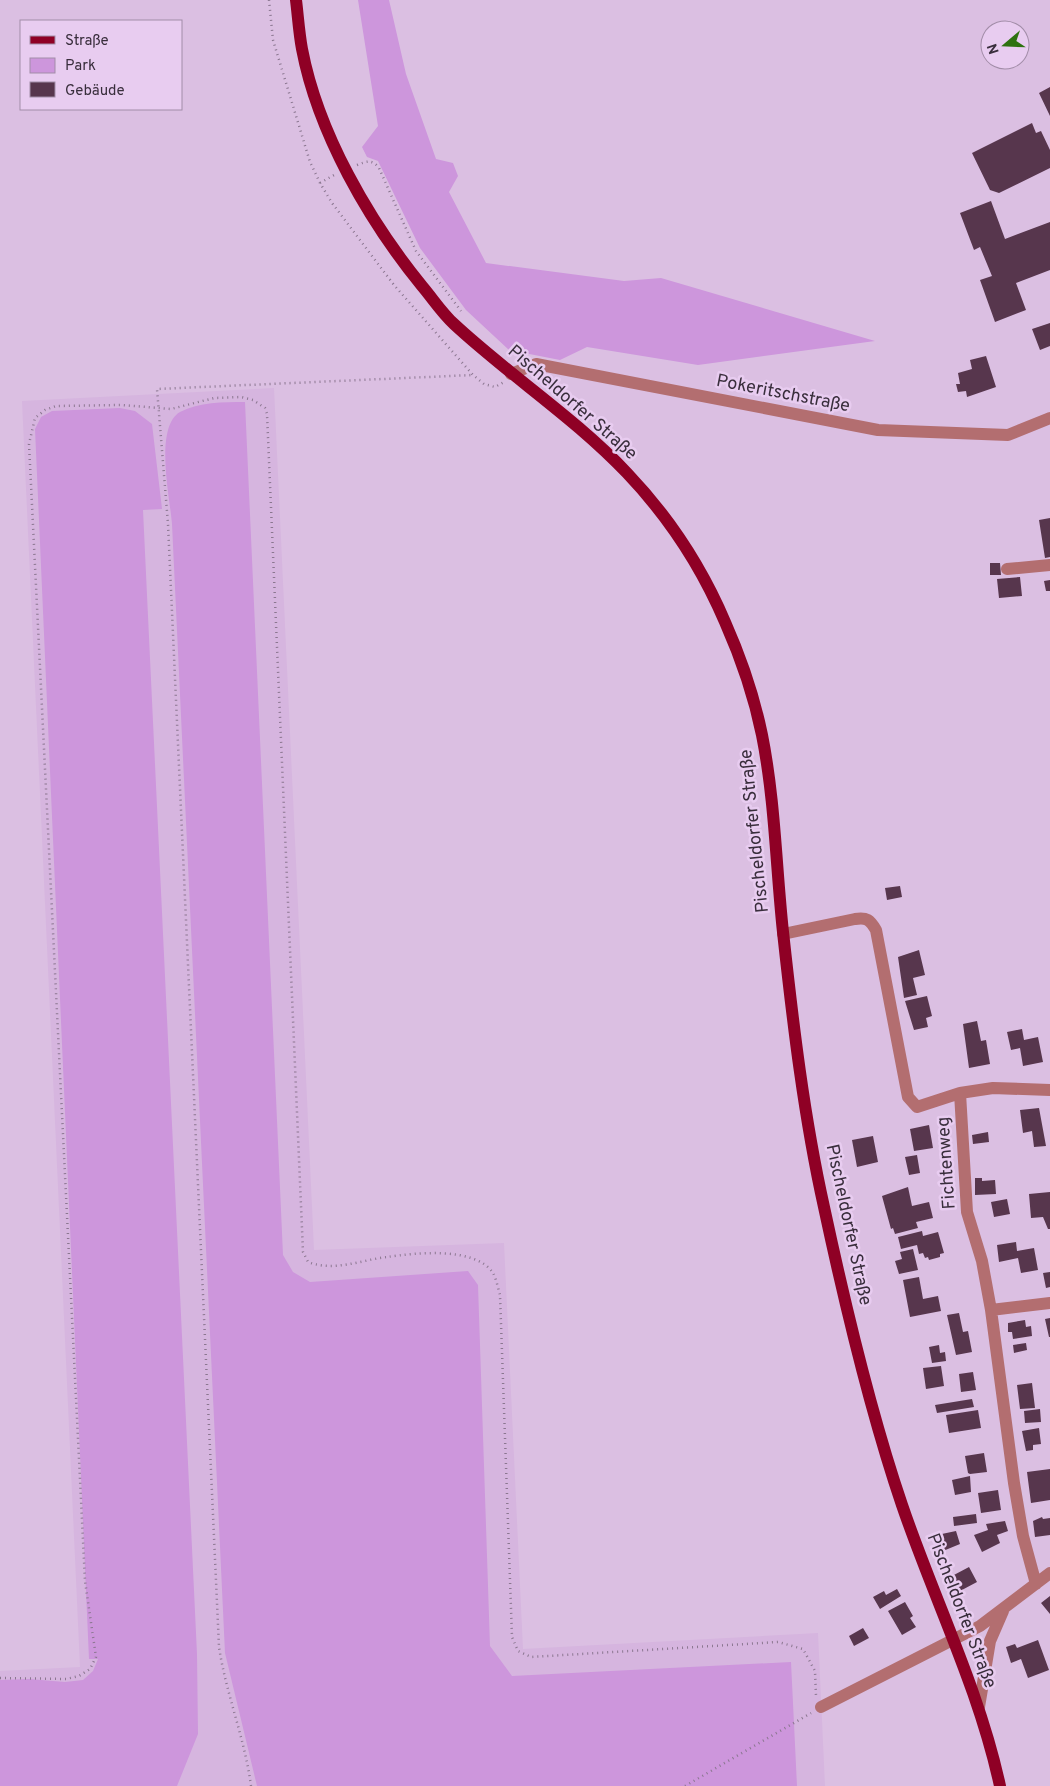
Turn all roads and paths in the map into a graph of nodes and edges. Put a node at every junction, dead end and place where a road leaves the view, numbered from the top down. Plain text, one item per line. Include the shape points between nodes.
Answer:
1 (269, 0) edge
2 (296, 0) edge
3 (357, 165) dead end
4 (336, 174) dead end
5 (320, 183) junction
6 (463, 313) dead end
7 (511, 374) junction
8 (473, 375) junction
9 (158, 409) junction
10 (1050, 418) edge
11 (1050, 565) edge
12 (1007, 570) dead end
13 (783, 934) junction
14 (1050, 1090) edge
15 (960, 1092) junction
16 (1050, 1302) edge
17 (991, 1310) junction
18 (1050, 1573) edge
19 (1036, 1584) junction
20 (1005, 1607) junction
21 (952, 1641) junction
22 (0, 1678) edge
23 (978, 1707) junction
24 (819, 1708) junction
25 (251, 1786) edge
26 (685, 1786) edge
27 (1000, 1786) edge

1 - 5 path via 273,40 310,162
2 - 7 main road, Pischeldorfer Straße via 302,50 314,92 354,186 399,257 450,320
3 - 6 path via 368,160 379,168 416,251
4 - 5 path
5 - 8 path via 394,285
7 - 8 path via 495,387 484,384
7 - 10 street, Pokeritschstraße via 536,364 878,430 1008,435
7 - 13 main road, Pischeldorfer Straße via 582,431 627,473 665,518 698,568 724,618 744,670 762,735
8 - 9 path via 157,389
9 - 22 path via 122,405 56,406 35,418 29,444 85,1581 96,1657 90,1669 66,1679
9 - 24 path via 214,398 241,397 253,400 265,408 267,414 303,1252 308,1262 320,1267 344,1266 388,1257 455,1254 480,1261 493,1273 500,1295 512,1637 518,1650 531,1657 778,1642 803,1649 815,1671
9 - 25 path via 168,534 219,1647
11 - 12 street
13 - 15 street, Fichtenweg via 855,918 870,920 876,930 908,1097 917,1107
13 - 21 main road, Pischeldorfer Straße via 799,1068 822,1195 856,1346 901,1502
14 - 15 street via 993,1088
15 - 17 street, Fichtenweg via 967,1212 982,1261
16 - 17 street
17 - 19 street, Fichtenweg via 1014,1483
18 - 19 street
19 - 20 street
20 - 21 street
20 - 23 street via 990,1640
21 - 23 main road, Pischeldorfer Straße
21 - 24 street
23 - 27 main road, Pischeldorfer Straße
24 - 26 path

